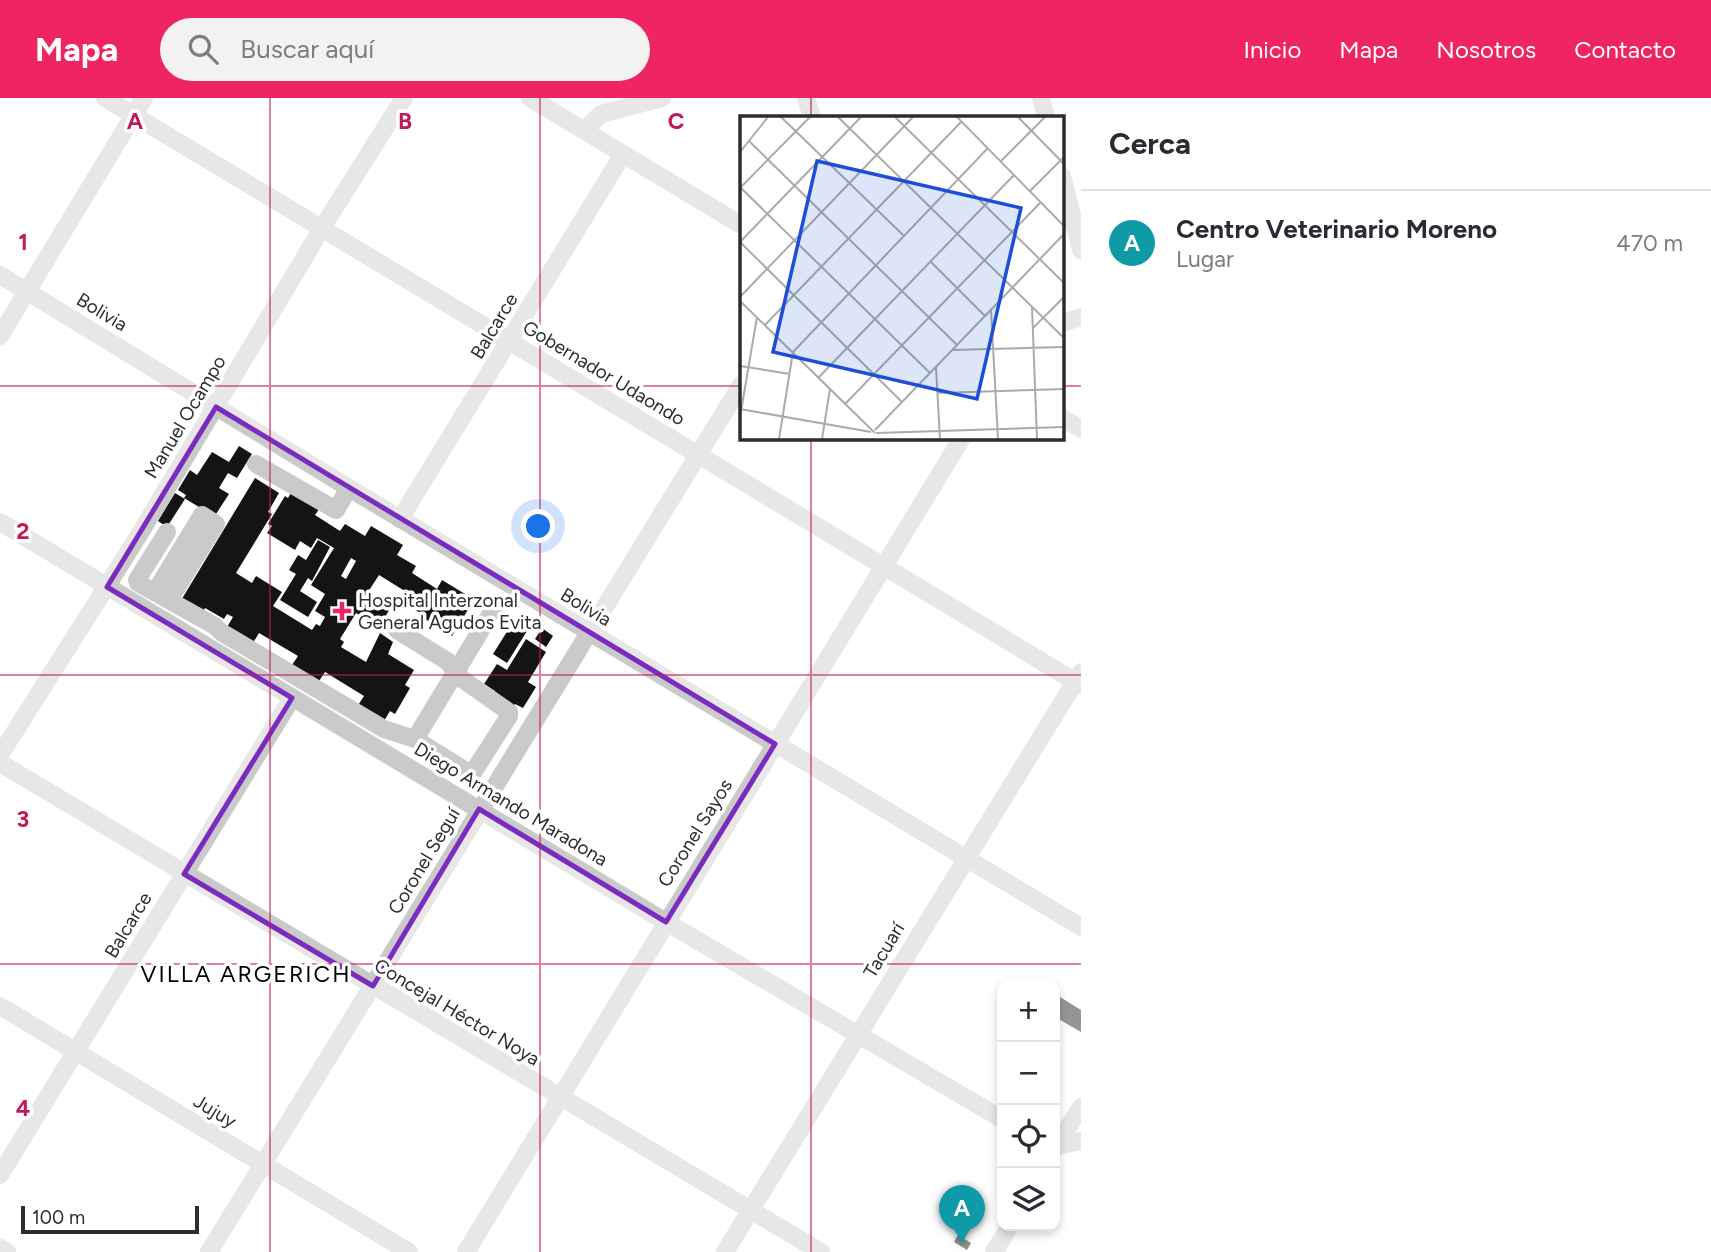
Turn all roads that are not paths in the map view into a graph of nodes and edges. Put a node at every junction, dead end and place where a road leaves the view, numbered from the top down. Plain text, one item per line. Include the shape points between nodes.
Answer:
1 (105, 98) edge
2 (144, 98) edge
3 (404, 98) edge
4 (530, 98) edge
5 (662, 98) edge
6 (806, 98) edge
7 (1041, 98) edge
8 (133, 116) junction
9 (812, 116) edge
10 (1046, 116) edge
11 (584, 130) junction
12 (623, 154) junction
13 (1064, 184) edge
14 (740, 224) edge
15 (322, 228) junction
16 (1081, 250) edge
17 (0, 275) edge
18 (27, 291) junction
19 (1081, 317) edge
20 (1064, 322) edge
21 (0, 336) edge
22 (510, 342) junction
23 (740, 387) edge
24 (216, 407) junction
25 (1064, 419) edge
26 (1081, 429) edge
27 (961, 439) edge
28 (698, 454) junction
29 (256, 464) dead end
30 (349, 488) junction
31 (400, 519) junction
32 (0, 522) edge
33 (139, 536) junction
34 (162, 539) junction
35 (883, 566) junction
36 (107, 587) junction
37 (162, 596) junction
38 (495, 607) dead end
39 (219, 629) junction
40 (397, 630) dead end
41 (589, 632) junction
42 (208, 647) junction
43 (455, 671) junction
44 (1079, 679) edge
45 (292, 698) junction
46 (392, 732) junction
47 (415, 739) junction
48 (775, 744) junction
49 (491, 746) junction
50 (382, 750) junction
51 (0, 755) edge
52 (511, 758) junction
53 (0, 763) edge
54 (479, 809) junction
55 (965, 858) junction
56 (184, 874) junction
57 (666, 922) junction
58 (1081, 927) edge
59 (373, 986) junction
60 (0, 1006) edge
61 (857, 1035) junction
62 (75, 1052) junction
63 (561, 1098) junction
64 (1081, 1107) edge
65 (997, 1116) edge
66 (1060, 1139) edge
67 (1081, 1141) edge
68 (1060, 1146) edge
69 (263, 1164) junction
70 (0, 1175) edge
71 (750, 1210) junction
72 (1007, 1231) edge
73 (0, 1248) edge
74 (7, 1252) edge
75 (209, 1252) edge
76 (410, 1252) edge
77 (466, 1252) edge
78 (725, 1252) edge
79 (821, 1252) edge
80 (994, 1252) edge

1 - 8 street, Gobernador Udaondo
2 - 8 street
3 - 15 street, Manuel Ocampo
4 - 11 street
5 - 11 street via 601,114
6 - 9 street
7 - 10 street
8 - 15 street, Gobernador Udaondo
8 - 18 street
11 - 12 street
12 - 14 street
12 - 22 street, Balcarce
13 - 16 street
15 - 22 street, Gobernador Udaondo
15 - 24 street, Manuel Ocampo
17 - 18 street, Bolivia
18 - 21 street
18 - 24 street, Bolivia
19 - 20 street
22 - 28 street, Gobernador Udaondo
22 - 31 street, Balcarce
23 - 28 street, Coronel Seguí
24 - 30 street, Bolivia
24 - 33 street, Manuel Ocampo
25 - 26 street
27 - 35 street, Coronel Sayos
28 - 35 street, Gobernador Udaondo
28 - 41 street, Coronel Seguí
29 - 30 street via 337,510
30 - 31 street, Bolivia
31 - 41 street, Bolivia
32 - 36 street, Diego Armando Maradona
33 - 34 street
33 - 36 street, Manuel Ocampo
34 - 37 street via 184,561
34 - 37 street via 137,581
35 - 44 street, Gobernador Udaondo
35 - 48 street, Coronel Sayos
36 - 42 street, Diego Armando Maradona
36 - 51 street, Manuel Ocampo
37 - 39 street
38 - 43 street
39 - 42 street
39 - 46 street
40 - 43 street via 447,661
41 - 48 street, Bolivia
41 - 52 street, Coronel Seguí
42 - 45 street, Diego Armando Maradona
43 - 47 street
43 - 49 street via 509,712
44 - 55 street, Tacuarí
45 - 50 street, Diego Armando Maradona
45 - 56 street, Balcarce
46 - 47 street
46 - 50 street
47 - 49 street via 470,772
48 - 55 street, Bolivia
48 - 57 street, Coronel Sayos
49 - 52 street
50 - 54 street, Diego Armando Maradona
52 - 54 street, Coronel Seguí
53 - 56 street, Concejal Héctor Noya
54 - 57 street, Diego Armando Maradona
54 - 59 street, Coronel Seguí
55 - 58 street, Bolivia
55 - 61 street, Tacuarí
56 - 59 street, Concejal Héctor Noya
56 - 62 street, Balcarce
57 - 61 street, Diego Armando Maradona
57 - 63 street, Coronel Sayos
59 - 63 street, Concejal Héctor Noya
59 - 69 street, Coronel Seguí
60 - 62 street, Jujuy
61 - 65 street, Diego Armando Maradona
61 - 71 street, Tacuarí
62 - 69 street, Jujuy
62 - 70 street, Balcarce
63 - 71 street, Concejal Héctor Noya
63 - 77 street, Coronel Sayos
64 - 66 street
67 - 68 street
69 - 75 street, Coronel Seguí
69 - 76 street, Jujuy
71 - 78 street, Tacuarí
71 - 79 street, Concejal Héctor Noya
72 - 80 street
73 - 74 street

